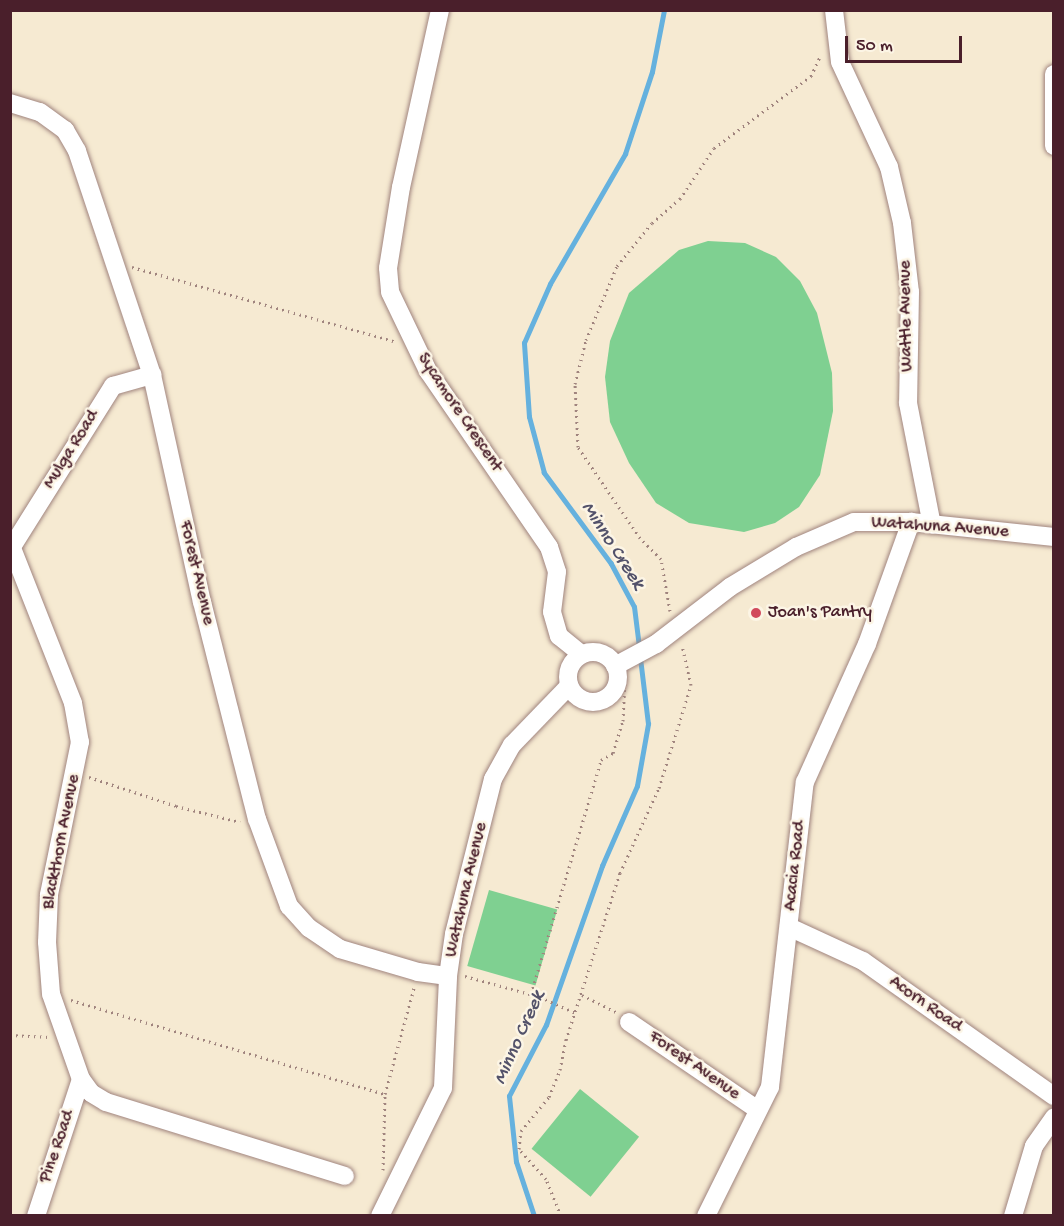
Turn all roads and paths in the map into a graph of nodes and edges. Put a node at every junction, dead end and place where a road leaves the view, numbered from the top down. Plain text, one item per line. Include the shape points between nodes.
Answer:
1 (440, 10) edge
2 (835, 18) edge
3 (1053, 75) edge
4 (10, 103) edge
5 (1053, 146) edge
6 (112, 261) junction
7 (416, 348) junction
8 (152, 375) junction
9 (911, 522) junction
10 (932, 525) junction
11 (1053, 537) edge
12 (11, 547) edge
13 (679, 627) junction
14 (581, 654) junction
15 (624, 662) junction
16 (569, 686) junction
17 (75, 772) junction
18 (259, 824) junction
19 (789, 927) junction
20 (418, 972) junction
21 (448, 976) junction
22 (51, 994) junction
23 (531, 994) junction
24 (582, 995) junction
25 (576, 1013) junction
26 (629, 1022) joint
27 (10, 1035) edge
28 (66, 1039) junction
29 (81, 1079) junction
30 (385, 1094) junction
31 (1053, 1096) edge
32 (758, 1110) junction
33 (1053, 1117) edge
34 (345, 1176) dead end
35 (382, 1182) dead end
36 (36, 1215) edge
37 (380, 1215) edge
38 (561, 1215) edge
39 (706, 1215) edge
40 (1013, 1215) edge

1 - 7 street, Sycamore Crescent via 400,187 388,268 390,292
2 - 10 street, Wattle Avenue via 840,62 888,167 902,223 910,292 908,403
2 - 13 path via 811,76 714,148 680,199 652,223 617,266 586,340 575,384 578,447 640,538 661,559 670,611
3 - 5 street
4 - 6 street, Forest Avenue via 40,112 65,130 77,152
6 - 7 path
6 - 8 street, Forest Avenue
7 - 14 street, Sycamore Crescent via 549,547 556,572 552,612 559,636
8 - 12 street, Mulga Road via 113,386
8 - 18 street, Forest Avenue via 202,602
9 - 10 street, Watahuna Avenue
9 - 13 street, Watahuna Avenue via 854,522 796,547 730,587
9 - 19 street, Acacia Road via 867,644 805,782
10 - 11 street, Watahuna Avenue
12 - 17 street, Blackthorn Avenue via 73,703 80,742
13 - 15 street, Watahuna Avenue
13 - 24 path via 691,685 659,788 620,873
14 - 15 street via 599,652
14 - 16 street via 569,669
15 - 16 street via 617,683 604,699 587,701
15 - 23 path via 623,721 613,753 601,760
16 - 21 street, Watahuna Avenue via 512,745 493,778 454,934
17 - 18 path via 176,806
17 - 22 street, Blackthorn Avenue via 49,895
18 - 20 street, Forest Avenue via 289,906 309,928 340,949
19 - 31 street, Acorn Road via 863,961
19 - 32 street, Acacia Road via 770,1087
20 - 21 street, Forest Avenue
20 - 30 path
21 - 23 path via 471,976
21 - 37 street, Watahuna Avenue via 443,1088
22 - 28 street, Blackthorn Avenue
22 - 30 path
23 - 25 path
24 - 25 path
24 - 26 path
25 - 38 path via 549,1097 521,1131 519,1149 546,1179
26 - 32 street, Forest Avenue
27 - 28 path
28 - 29 street, Blackthorn Avenue
29 - 34 street, Blackthorn Avenue via 92,1094 106,1102
29 - 36 street, Pine Road
30 - 35 path
32 - 39 street, Acacia Road
33 - 40 street via 1034,1146

